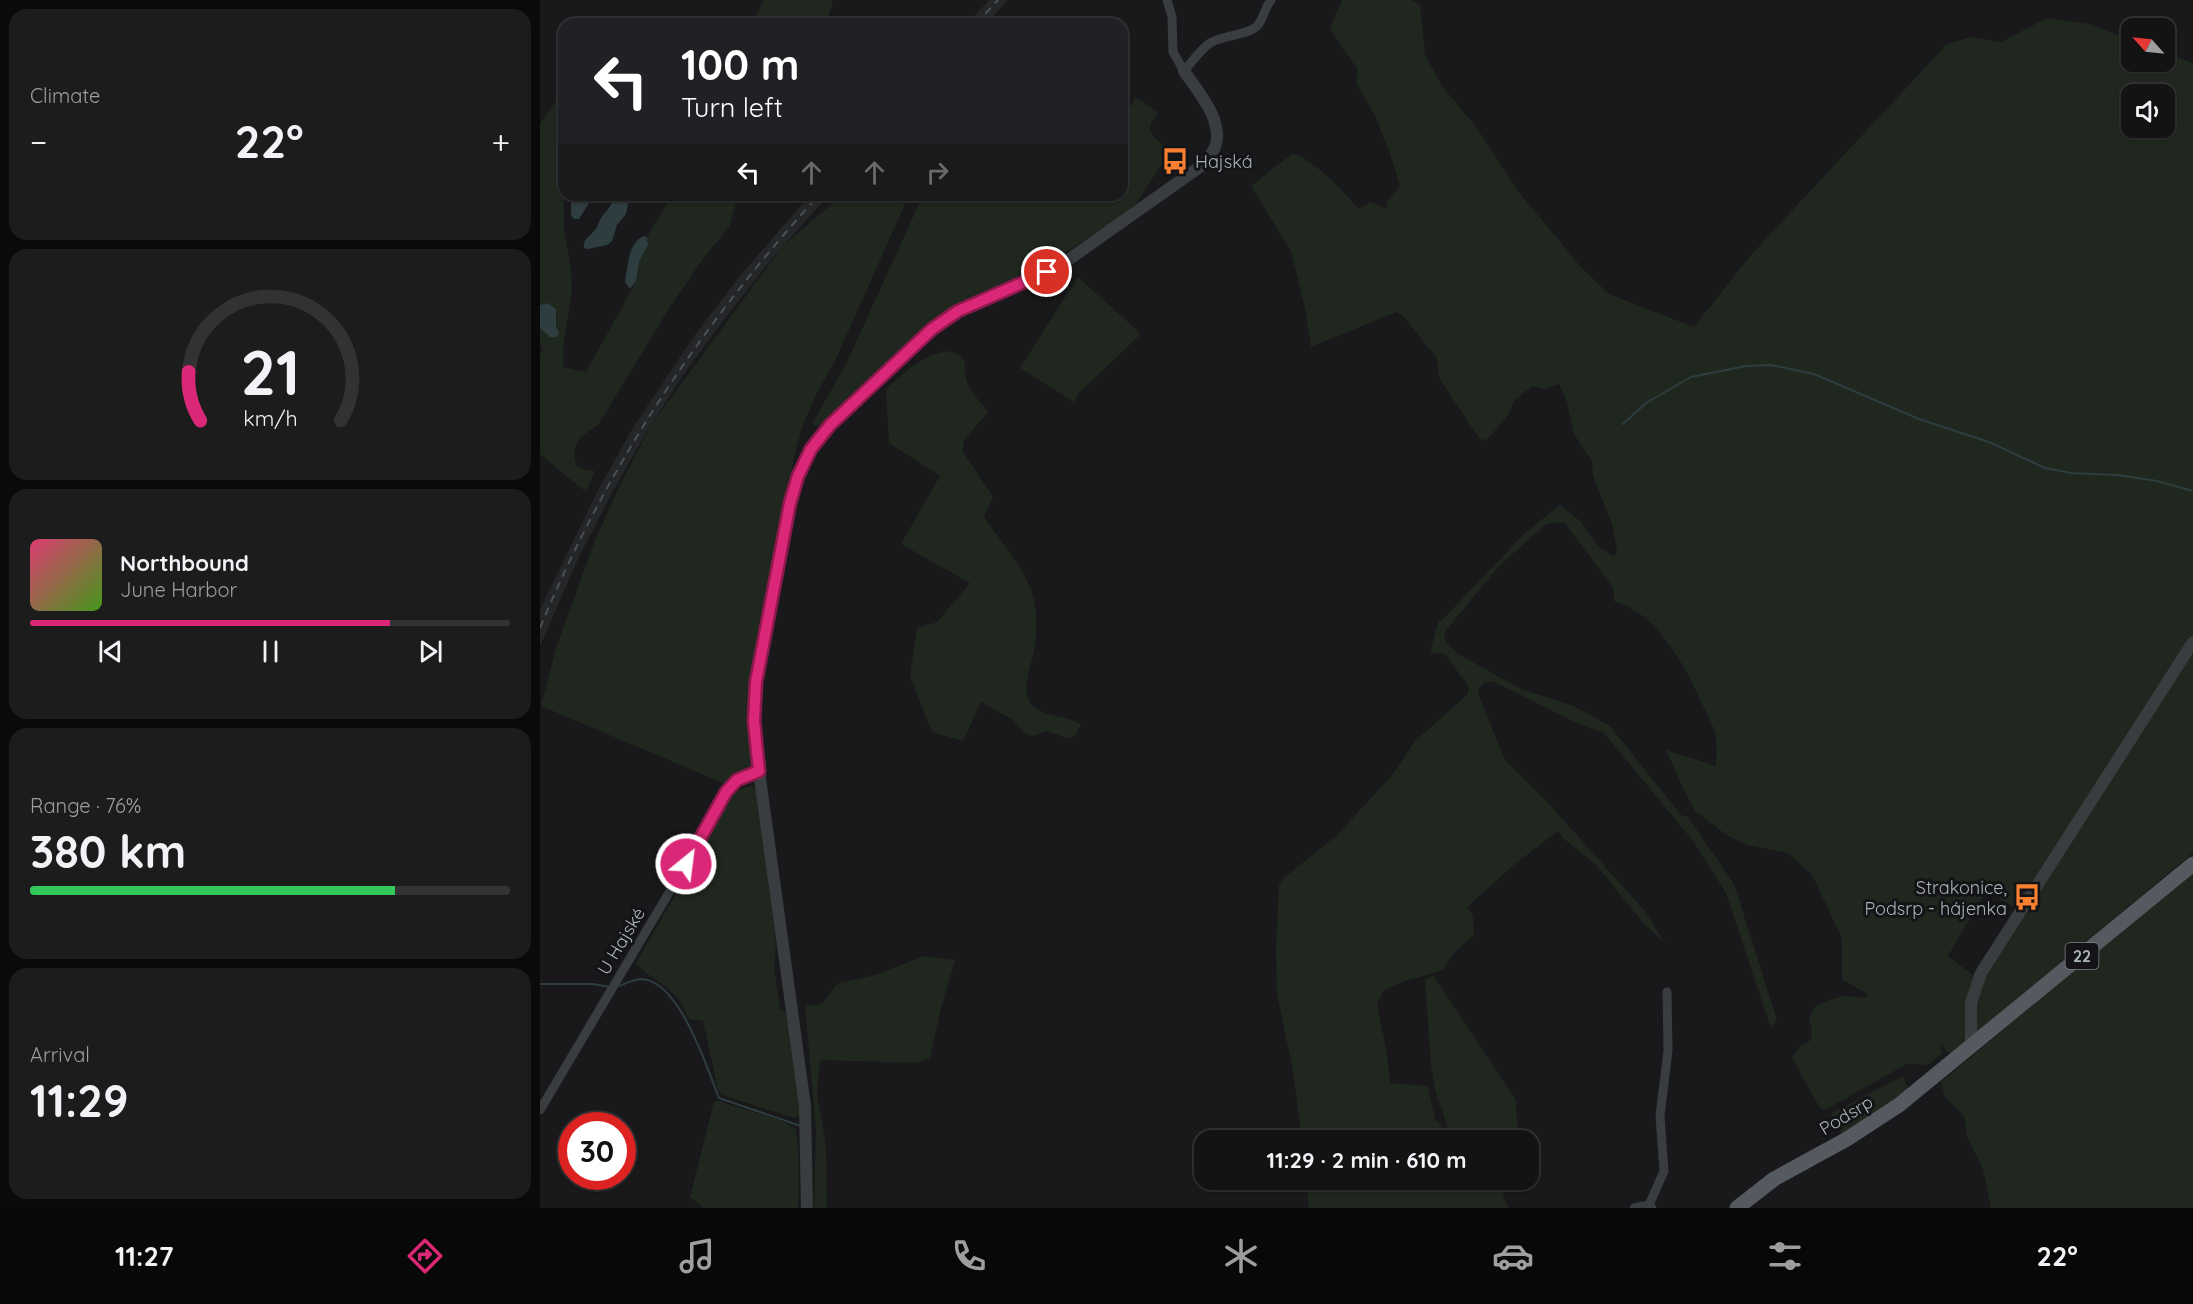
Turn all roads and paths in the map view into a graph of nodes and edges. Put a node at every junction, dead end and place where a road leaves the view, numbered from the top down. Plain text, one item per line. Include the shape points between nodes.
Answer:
1 (1167, 0) edge
2 (1271, 0) edge
3 (1184, 71) junction
4 (2193, 642) edge
5 (759, 771) junction
6 (2193, 864) edge
7 (1667, 992) dead end
8 (1971, 1047) junction
9 (540, 1110) edge
10 (1651, 1207) edge
11 (807, 1208) edge
12 (1634, 1208) edge
13 (1737, 1208) edge

1 - 3 street via 1172,17 1173,52
2 - 3 street via 1258,25 1209,44
3 - 5 street via 1211,111 1216,130 1216,146 1201,166 1061,265 958,311 932,329 848,406 811,449 790,503 756,682 754,721
4 - 8 street via 1981,973 1971,1003
5 - 9 street, U Hajské via 737,780 726,792
5 - 11 street via 805,1106
6 - 8 main road, 22
7 - 10 street via 1668,1051 1660,1116 1664,1171
8 - 13 main road, Podsrp / 22 via 1899,1106 1774,1179
10 - 12 street

